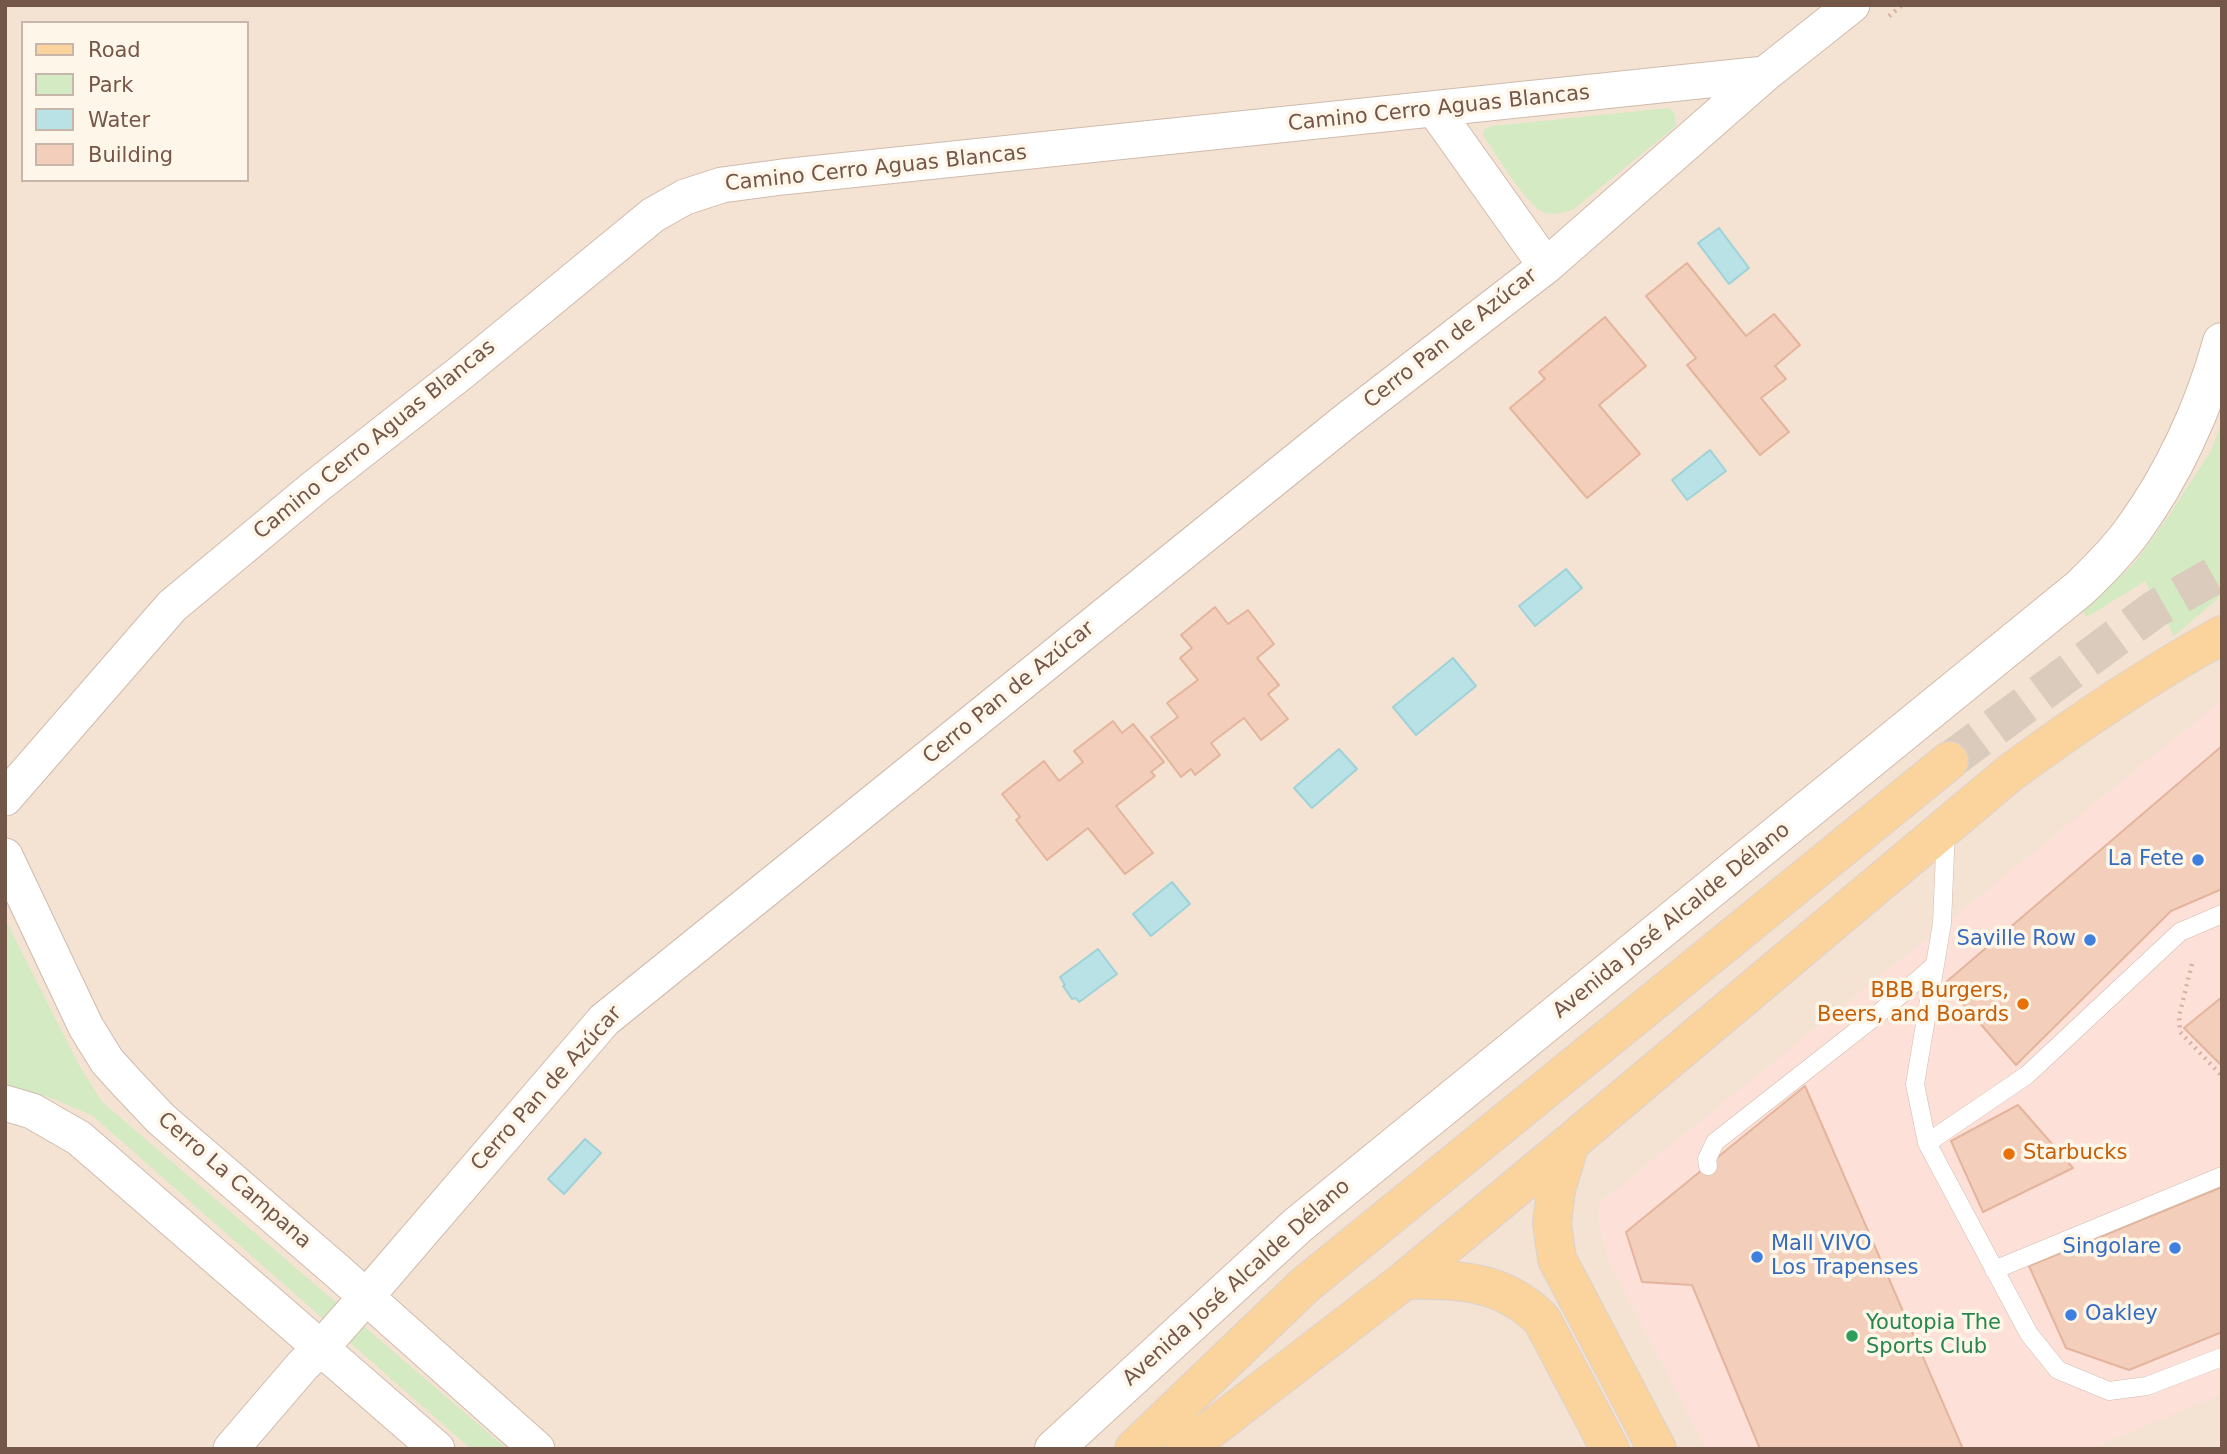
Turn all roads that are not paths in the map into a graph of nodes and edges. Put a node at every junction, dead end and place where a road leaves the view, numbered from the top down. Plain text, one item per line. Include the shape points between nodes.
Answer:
1 (1852, 5) edge
2 (1765, 74) junction
3 (1436, 110) junction
4 (1546, 266) junction
5 (2222, 342) edge
6 (2221, 635) edge
7 (1949, 761) tunnel mouth
8 (5, 798) edge
9 (1946, 826) junction
10 (5, 856) edge
11 (2222, 914) edge
12 (1935, 965) junction
13 (5, 1103) edge
14 (1570, 1143) junction
15 (1927, 1143) junction
16 (1708, 1166) dead end
17 (2222, 1176) edge
18 (1994, 1270) junction
19 (1405, 1280) junction
20 (366, 1297) junction
21 (320, 1349) junction
22 (2222, 1357) edge
23 (231, 1449) edge
24 (437, 1449) edge
25 (537, 1449) edge
26 (1054, 1449) edge
27 (1134, 1449) edge
28 (1185, 1449) edge
29 (1610, 1449) edge
30 (1657, 1449) edge

1 - 2 street, Cerro Pan de Azúcar
2 - 3 street, Camino Cerro Aguas Blancas
2 - 4 street, Cerro Pan de Azúcar
3 - 4 street
3 - 8 street, Camino Cerro Aguas Blancas via 782,177 722,185 685,197 653,215 314,486 172,606
4 - 20 street, Cerro Pan de Azúcar via 1348,419 604,1020
5 - 26 main road, Avenida José Alcalde Délano via 2197,414 2153,500 2132,532 2079,589 1298,1225
6 - 9 main road via 2078,724
7 - 27 main road via 1305,1285
9 - 12 lane via 1942,923
9 - 14 main road
10 - 20 street, Cerro La Campana via 86,1027 107,1061 160,1119
11 - 15 lane via 2180,932 2027,1074
12 - 15 lane via 1915,1084
12 - 16 lane via 1715,1142
13 - 21 street via 32,1111 79,1138
14 - 19 main road
14 - 30 main road via 1552,1223 1557,1259
15 - 18 lane
17 - 18 lane
18 - 22 lane via 2029,1334 2058,1370 2109,1391 2147,1386
19 - 28 main road
19 - 29 main road via 1452,1279 1504,1291 1530,1307 1542,1320
20 - 21 street, Cerro Pan de Azúcar
20 - 25 street, Cerro La Campana
21 - 23 street, Cerro Pan de Azúcar
21 - 24 street

